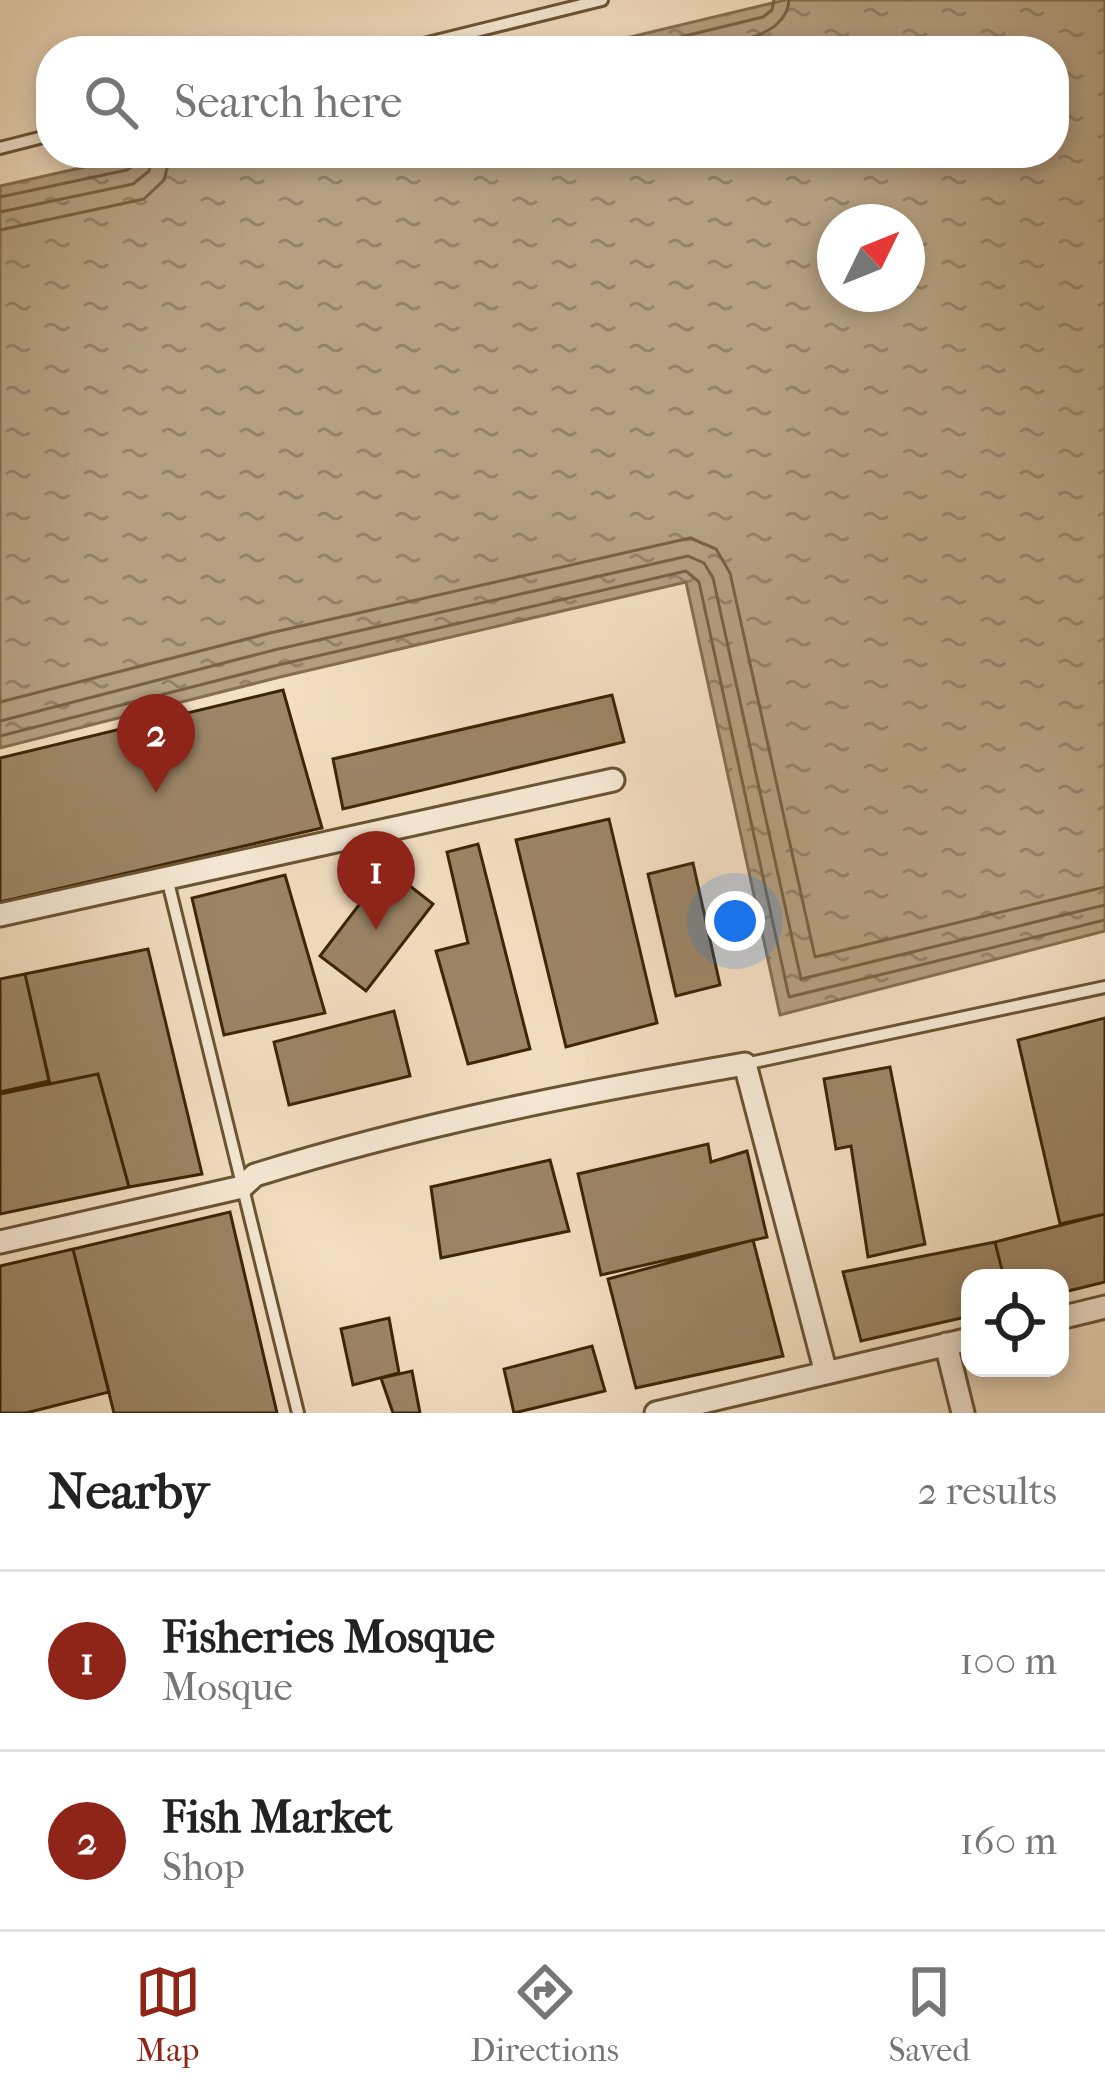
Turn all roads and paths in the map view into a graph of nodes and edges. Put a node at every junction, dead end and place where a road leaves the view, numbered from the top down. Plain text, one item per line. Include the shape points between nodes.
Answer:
1 (602, 0) edge
2 (455, 36) edge
3 (36, 139) edge
4 (0, 148) edge
5 (613, 780) dead end
6 (167, 878) junction
7 (0, 915) edge
8 (1105, 987) edge
9 (745, 1064) junction
10 (242, 1187) junction
11 (0, 1242) edge
12 (1105, 1307) edge
13 (1069, 1316) edge
14 (961, 1341) edge
15 (946, 1344) junction
16 (826, 1373) junction
17 (298, 1413) edge
18 (656, 1413) edge
19 (963, 1413) edge

1 - 2 lane
3 - 4 lane
5 - 6 street
6 - 7 street
6 - 10 lane
8 - 9 lane
9 - 10 street via 436,1123 255,1175
9 - 16 street
10 - 11 street
10 - 17 lane
12 - 13 street
14 - 15 street
15 - 16 street
15 - 19 street
16 - 18 street

